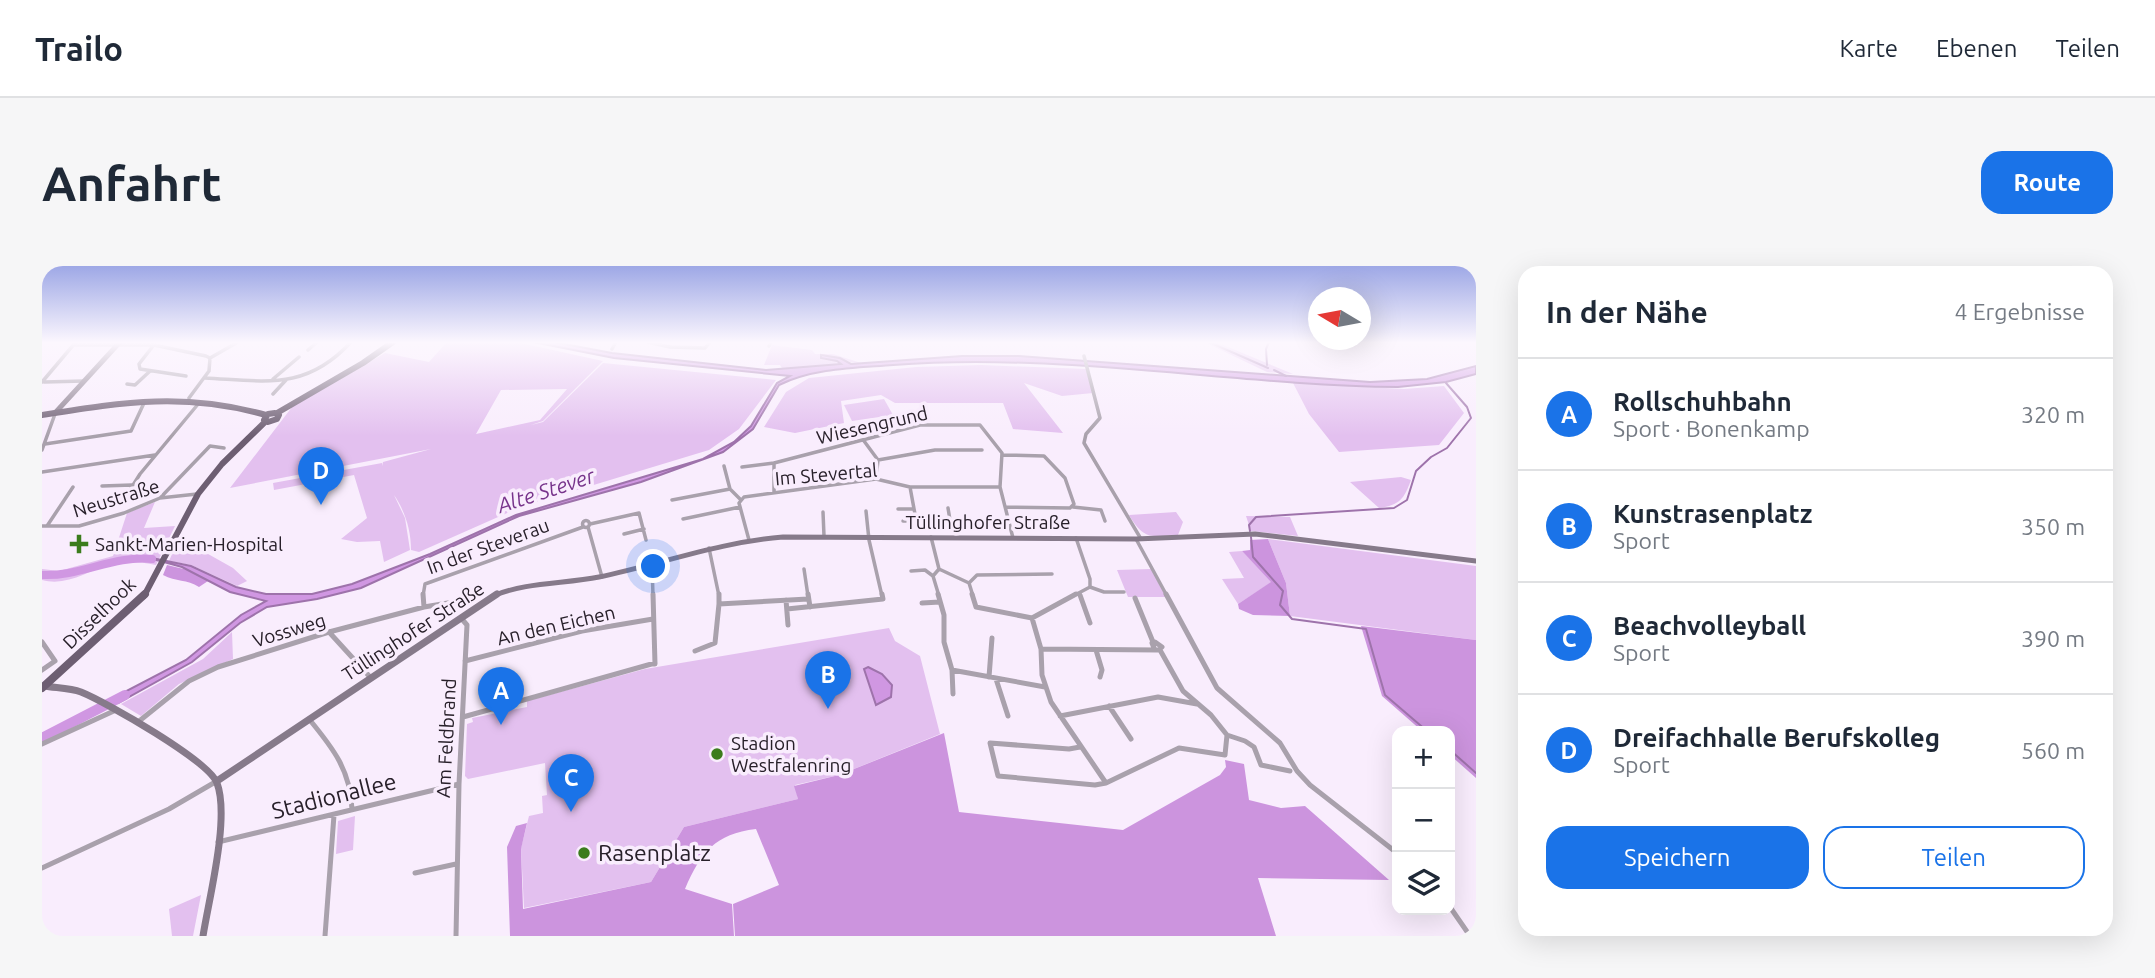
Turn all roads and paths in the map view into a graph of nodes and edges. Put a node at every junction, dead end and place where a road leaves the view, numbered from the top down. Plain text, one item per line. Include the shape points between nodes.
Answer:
1 (91, 373) edge
2 (148, 373) edge
3 (161, 373) edge
4 (207, 373) edge
5 (280, 373) edge
6 (317, 373) edge
7 (345, 373) edge
8 (1089, 373) edge
9 (186, 376) dead end
10 (205, 378) junction
11 (272, 380) junction
12 (286, 380) junction
13 (84, 381) junction
14 (43, 382) edge
15 (127, 384) dead end
16 (273, 394) dead end
17 (189, 398) junction
18 (144, 403) dead end
19 (199, 403) dead end
20 (55, 414) junction
21 (42, 415) edge
22 (266, 418) junction
23 (864, 441) junction
24 (45, 444) junction
25 (224, 448) dead end
26 (42, 450) edge
27 (982, 450) dead end
28 (156, 455) junction
29 (1003, 455) junction
30 (878, 460) junction
31 (775, 463) junction
32 (724, 466) dead end
33 (742, 467) dead end
34 (42, 472) edge
35 (876, 479) junction
36 (132, 485) junction
37 (102, 486) dead end
38 (910, 486) junction
39 (73, 487) dead end
40 (1000, 487) junction
41 (730, 489) junction
42 (774, 492) junction
43 (198, 494) junction
44 (125, 498) dead end
45 (160, 498) junction
46 (740, 499) junction
47 (672, 500) dead end
48 (637, 507) dead end
49 (740, 507) junction
50 (1006, 507) junction
51 (1073, 507) junction
52 (948, 508) dead end
53 (898, 509) dead end
54 (913, 509) junction
55 (866, 511) dead end
56 (823, 512) dead end
57 (639, 513) junction
58 (683, 519) dead end
59 (903, 521) dead end
60 (1105, 521) dead end
61 (1009, 522) junction
62 (44, 526) edge
63 (587, 526) junction
64 (644, 529) junction
65 (624, 534) dead end
66 (824, 537) junction
67 (869, 537) junction
68 (931, 537) junction
69 (1013, 538) junction
70 (1076, 538) junction
71 (1139, 539) junction
72 (646, 540) dead end
73 (749, 540) junction
74 (709, 547) junction
75 (1476, 561) edge
76 (652, 563) junction
77 (804, 569) dead end
78 (939, 569) junction
79 (911, 571) dead end
80 (1052, 574) dead end
81 (933, 576) junction
82 (602, 577) junction
83 (969, 583) junction
84 (1090, 587) junction
85 (1124, 592) dead end
86 (1080, 595) junction
87 (808, 598) junction
88 (1135, 598) dead end
89 (786, 600) junction
90 (940, 602) junction
91 (922, 603) dead end
92 (719, 604) junction
93 (464, 605) dead end
94 (424, 607) junction
95 (810, 607) junction
96 (787, 609) junction
97 (460, 617) junction
98 (1032, 618) junction
99 (653, 619) junction
100 (1090, 623) dead end
101 (788, 625) dead end
102 (330, 632) junction
103 (992, 638) dead end
104 (42, 642) edge
105 (1156, 647) junction
106 (1041, 649) junction
107 (1096, 650) junction
108 (695, 651) dead end
109 (466, 661) junction
110 (42, 670) edge
111 (952, 670) junction
112 (370, 677) junction
113 (1100, 677) dead end
114 (992, 678) junction
115 (43, 687) edge
116 (1045, 687) junction
117 (1183, 691) junction
118 (953, 694) dead end
119 (1180, 701) junction
120 (1198, 705) junction
121 (1109, 706) junction
122 (114, 709) junction
123 (1007, 716) dead end
124 (1060, 716) junction
125 (463, 717) junction
126 (309, 719) junction
127 (137, 723) junction
128 (1227, 736) junction
129 (1131, 738) dead end
130 (42, 744) edge
131 (1080, 747) junction
132 (1290, 771) dead end
133 (217, 781) junction
134 (1106, 783) junction
135 (458, 784) junction
136 (352, 810) junction
137 (334, 815) junction
138 (218, 842) junction
139 (1396, 852) edge
140 (456, 864) junction
141 (42, 868) edge
142 (415, 873) dead end
143 (1455, 914) edge
144 (202, 936) edge
145 (325, 936) edge
146 (454, 936) edge
147 (1470, 936) edge

1 - 13 main road
2 - 15 street via 135,385
3 - 9 street
4 - 10 street
5 - 11 street
6 - 12 street
7 - 22 main road, Disselhook via 277,413 277,419
8 - 71 street via 1100,418 1084,443
10 - 11 street
10 - 17 street
11 - 12 street
12 - 16 street
13 - 14 street
13 - 20 main road
17 - 20 main road via 145,399
17 - 22 main road via 212,400
18 - 24 street via 131,431
19 - 28 street
20 - 21 main road
20 - 24 street
22 - 43 main road, Disselhook
23 - 29 street, Wiesengrund via 920,425 980,425
23 - 30 street
23 - 31 street, Wiesengrund
24 - 26 street
25 - 45 street via 210,446
27 - 30 street via 935,450
28 - 34 street
28 - 36 street
29 - 40 street
29 - 51 street via 1044,457 1065,478
30 - 35 street
31 - 33 street, Wiesengrund
31 - 42 street
32 - 41 street
35 - 38 street, Im Stevertal
35 - 42 street, Im Stevertal
36 - 37 street
36 - 44 street
38 - 40 street, Im Stevertal
38 - 54 street
39 - 62 street
40 - 50 street
41 - 46 street
41 - 47 street
42 - 46 street, Im Stevertal
43 - 45 street, Neustraße
43 - 115 main road, Disselhook via 136,605
45 - 62 street, Neustraße via 79,526
46 - 49 street
48 - 57 street
49 - 58 street
49 - 73 street
50 - 51 street
50 - 61 street
51 - 60 street via 1101,510
52 - 61 street via 950,520
53 - 54 street
54 - 59 street via 916,523
55 - 67 street
56 - 66 street
57 - 63 street, In der Steverau
57 - 64 street
61 - 69 street
63 - 82 street
63 - 94 street, In der Steverau via 425,584
64 - 65 street
64 - 72 street
66 - 67 main road, Tüllinghofer Straße
66 - 73 main road, Tüllinghofer Straße
67 - 68 main road, Tüllinghofer Straße
67 - 95 street via 883,599
68 - 69 main road, Tüllinghofer Straße
68 - 78 street
69 - 70 main road, Tüllinghofer Straße
70 - 71 main road, Tüllinghofer Straße
70 - 84 street
71 - 75 main road, Tüllinghofer Straße via 1255,534
71 - 139 street via 1217,688 1280,743 1310,785
73 - 74 main road, Tüllinghofer Straße
74 - 76 main road, Tüllinghofer Straße
74 - 92 street
76 - 82 main road, Tüllinghofer Straße
76 - 99 street
77 - 87 street
78 - 81 street
78 - 83 street
79 - 81 street via 925,570
80 - 83 street via 977,575
81 - 90 street
82 - 97 main road, Tüllinghofer Straße via 504,592
83 - 98 street via 981,610
84 - 85 street
84 - 86 street
86 - 98 street
86 - 100 street
87 - 89 street
87 - 95 street
88 - 105 street
89 - 92 street
89 - 96 street
90 - 91 street
90 - 111 street
92 - 108 street via 715,643
93 - 94 street, Vossweg via 460,601
94 - 102 street, Vossweg
95 - 96 street
96 - 101 street
97 - 109 street, Am Feldbrand via 467,625
97 - 112 main road, Tüllinghofer Straße
98 - 106 street
99 - 109 street, An den Eichen via 573,633
99 - 125 street via 655,664
102 - 112 street
102 - 127 street, Vossweg via 202,674
103 - 114 street
104 - 110 street via 55,662
105 - 107 street
105 - 117 street
106 - 107 street
106 - 116 street
107 - 113 street
109 - 125 street, Am Feldbrand
111 - 114 street
111 - 118 street
112 - 126 main road, Tüllinghofer Straße
114 - 116 street
114 - 123 street
115 - 122 main road via 78,691
116 - 124 street
117 - 119 street
117 - 120 street
119 - 120 street
119 - 121 street via 1158,697
120 - 128 street
121 - 124 street
121 - 129 street
122 - 127 main road
122 - 130 street
124 - 131 street
125 - 135 street, Am Feldbrand
126 - 133 main road, Tüllinghofer Straße
126 - 136 street via 339,753 348,774
127 - 133 main road via 204,764
128 - 132 street via 1247,740 1258,750 1261,765
128 - 134 street via 1225,755 1179,748
131 - 134 street
131 - 134 street via 990,743 998,776
133 - 138 main road via 223,805
133 - 141 street, Tüllinghofer Straße via 169,809
135 - 136 street, Stadionallee
135 - 140 street, Am Feldbrand
136 - 137 street, Stadionallee
137 - 138 street, Stadionallee
137 - 145 street
138 - 144 main road
140 - 142 street
140 - 146 street, Am Feldbrand
143 - 147 street

